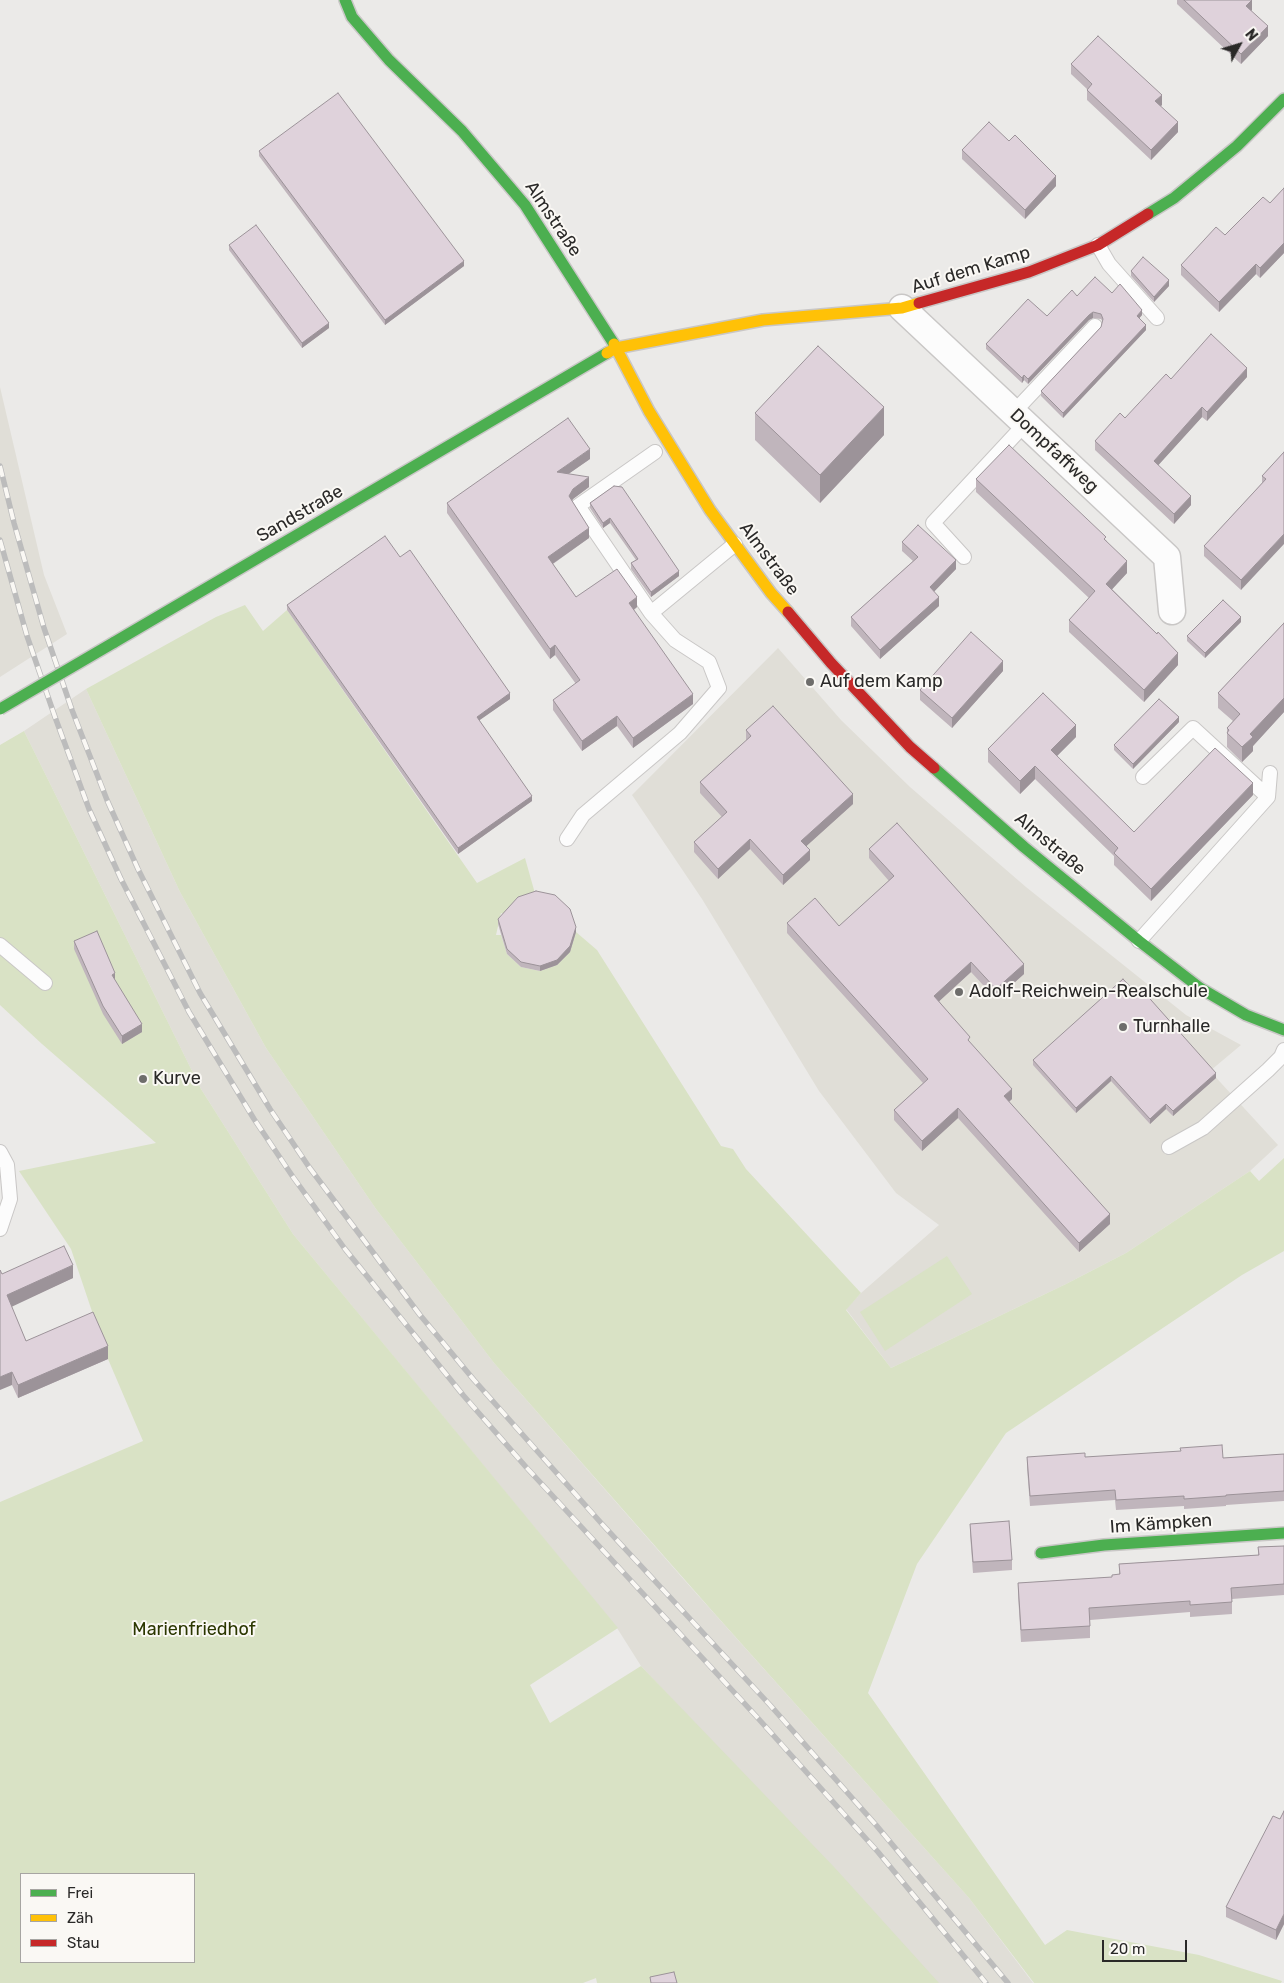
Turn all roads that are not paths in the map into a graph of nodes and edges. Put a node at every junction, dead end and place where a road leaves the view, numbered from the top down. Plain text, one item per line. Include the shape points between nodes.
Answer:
1 (345, 0) edge
2 (1284, 99) edge
3 (1098, 245) junction
4 (902, 308) junction
5 (1156, 318) dead end
6 (1095, 326) dead end
7 (616, 348) junction
8 (1019, 418) junction
9 (655, 452) dead end
10 (735, 544) junction
11 (964, 557) dead end
12 (1172, 610) dead end
13 (651, 613) junction
14 (0, 709) edge
15 (1270, 773) dead end
16 (1143, 777) dead end
17 (1268, 797) junction
18 (567, 839) dead end
19 (1139, 941) junction
20 (0, 946) edge
21 (45, 983) dead end
22 (1284, 1030) edge
23 (1284, 1050) edge
24 (1169, 1147) dead end
25 (0, 1152) edge
26 (0, 1229) edge
27 (1284, 1533) edge
28 (1041, 1553) dead end

1 - 7 street, Almstraße via 352,17 389,60 462,131 525,205
2 - 3 street, Auf dem Kamp via 1236,146 1174,198
3 - 4 street, Auf dem Kamp via 1029,272
3 - 5 lane via 1109,264
4 - 7 street, Auf dem Kamp via 763,320
4 - 8 street, Dompfaffweg
6 - 8 lane
7 - 10 street, Almstraße via 654,419
7 - 14 street, Sandstraße, bridge
8 - 11 lane via 934,523
8 - 12 street, Dompfaffweg via 1166,557
9 - 13 lane via 578,506
10 - 13 lane
10 - 19 street, Almstraße via 820,650 910,747 1024,847
13 - 18 lane via 675,640 709,662 719,688 680,733 583,815
15 - 17 lane
16 - 17 lane via 1193,728
17 - 19 lane
19 - 22 street, Almstraße via 1200,988 1246,1015
20 - 21 lane
23 - 24 lane via 1268,1070 1203,1128
25 - 26 lane via 7,1164 10,1199
27 - 28 street, Im Kämpken via 1104,1545

